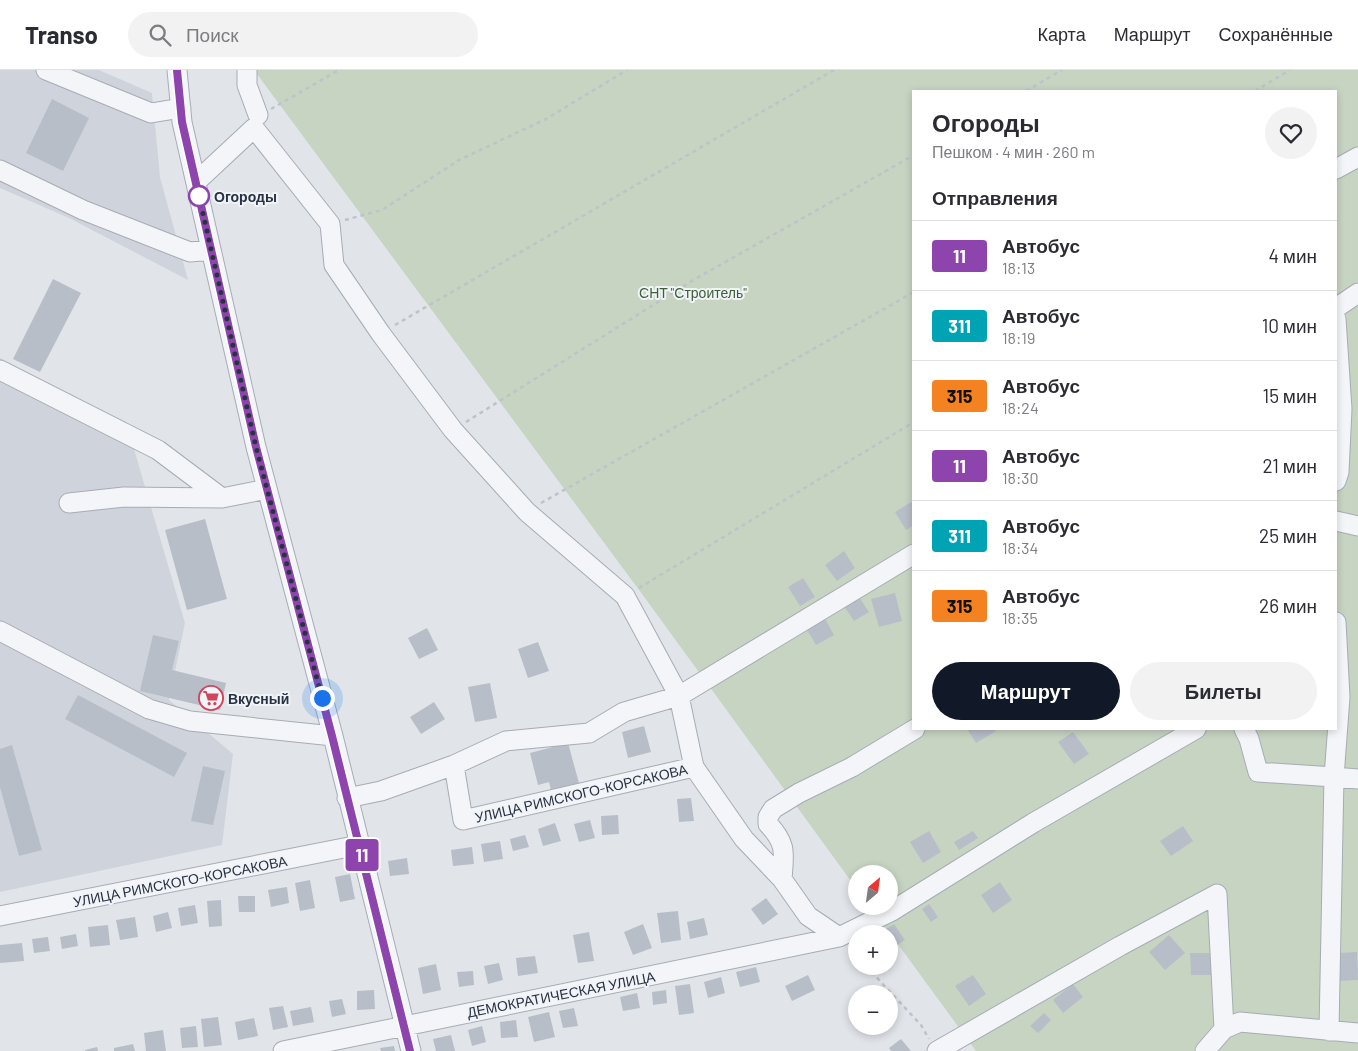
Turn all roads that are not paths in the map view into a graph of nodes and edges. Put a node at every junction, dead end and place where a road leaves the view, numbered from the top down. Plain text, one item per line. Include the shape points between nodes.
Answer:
1 (46, 70) edge
2 (177, 70) edge
3 (247, 70) edge
4 (181, 108) junction
5 (256, 121) junction
6 (1358, 158) edge
7 (1337, 168) edge
8 (0, 170) edge
9 (196, 182) junction
10 (212, 250) junction
11 (1358, 293) edge
12 (1337, 307) edge
13 (1337, 308) edge
14 (1358, 309) edge
15 (1337, 324) edge
16 (0, 370) edge
17 (1350, 409) edge
18 (1337, 478) edge
19 (267, 489) junction
20 (222, 498) junction
21 (69, 503) dead end
22 (1337, 521) edge
23 (1358, 526) edge
24 (912, 555) edge
25 (0, 631) edge
26 (1337, 641) edge
27 (679, 696) junction
28 (913, 730) edge
29 (1194, 730) edge
30 (1244, 730) edge
31 (332, 736) junction
32 (454, 766) junction
33 (694, 767) junction
34 (1334, 777) junction
35 (1358, 779) edge
36 (347, 798) junction
37 (359, 845) junction
38 (782, 879) junction
39 (0, 916) edge
40 (839, 937) junction
41 (404, 1025) junction
42 (1224, 1030) junction
43 (1328, 1030) junction
44 (1358, 1032) edge
45 (934, 1047) edge
46 (283, 1051) edge
47 (410, 1051) edge
48 (1205, 1051) edge

1 - 4 street via 151,113
2 - 4 street
3 - 5 street via 247,85
4 - 9 street
5 - 9 street
5 - 27 street via 330,224 334,265 381,334 453,430 527,512 624,596
6 - 7 street
8 - 10 street via 83,210 181,249 190,252
9 - 10 street
10 - 19 street
11 - 12 street
13 - 14 street
15 - 17 street
16 - 20 street via 158,450
17 - 18 street
19 - 20 street
19 - 31 street
20 - 21 street via 124,497
22 - 23 street
24 - 27 street
25 - 31 street via 149,709 190,721
26 - 34 street via 1340,697
27 - 32 street via 624,712 589,733 506,742
27 - 33 street
28 - 38 street via 773,809 768,824 784,847
29 - 40 street, ДЕМОКРАТИЧЕСКАЯ УЛИЦА via 1033,823 892,911
30 - 34 street via 1258,772
31 - 36 street
32 - 33 street, УЛИЦА РИМСКОГО-КОРСАКОВА via 463,820
32 - 36 street via 380,791
33 - 38 street via 744,839
34 - 35 street
34 - 43 street
36 - 37 street
37 - 39 street, УЛИЦА РИМСКОГО-КОРСАКОВА
37 - 41 street
38 - 40 street via 808,916
40 - 41 street, ДЕМОКРАТИЧЕСКАЯ УЛИЦА
41 - 46 street, ДЕМОКРАТИЧЕСКАЯ УЛИЦА
41 - 47 street
42 - 43 street via 1240,1022
42 - 45 street via 1217,894
42 - 48 street
43 - 44 street

